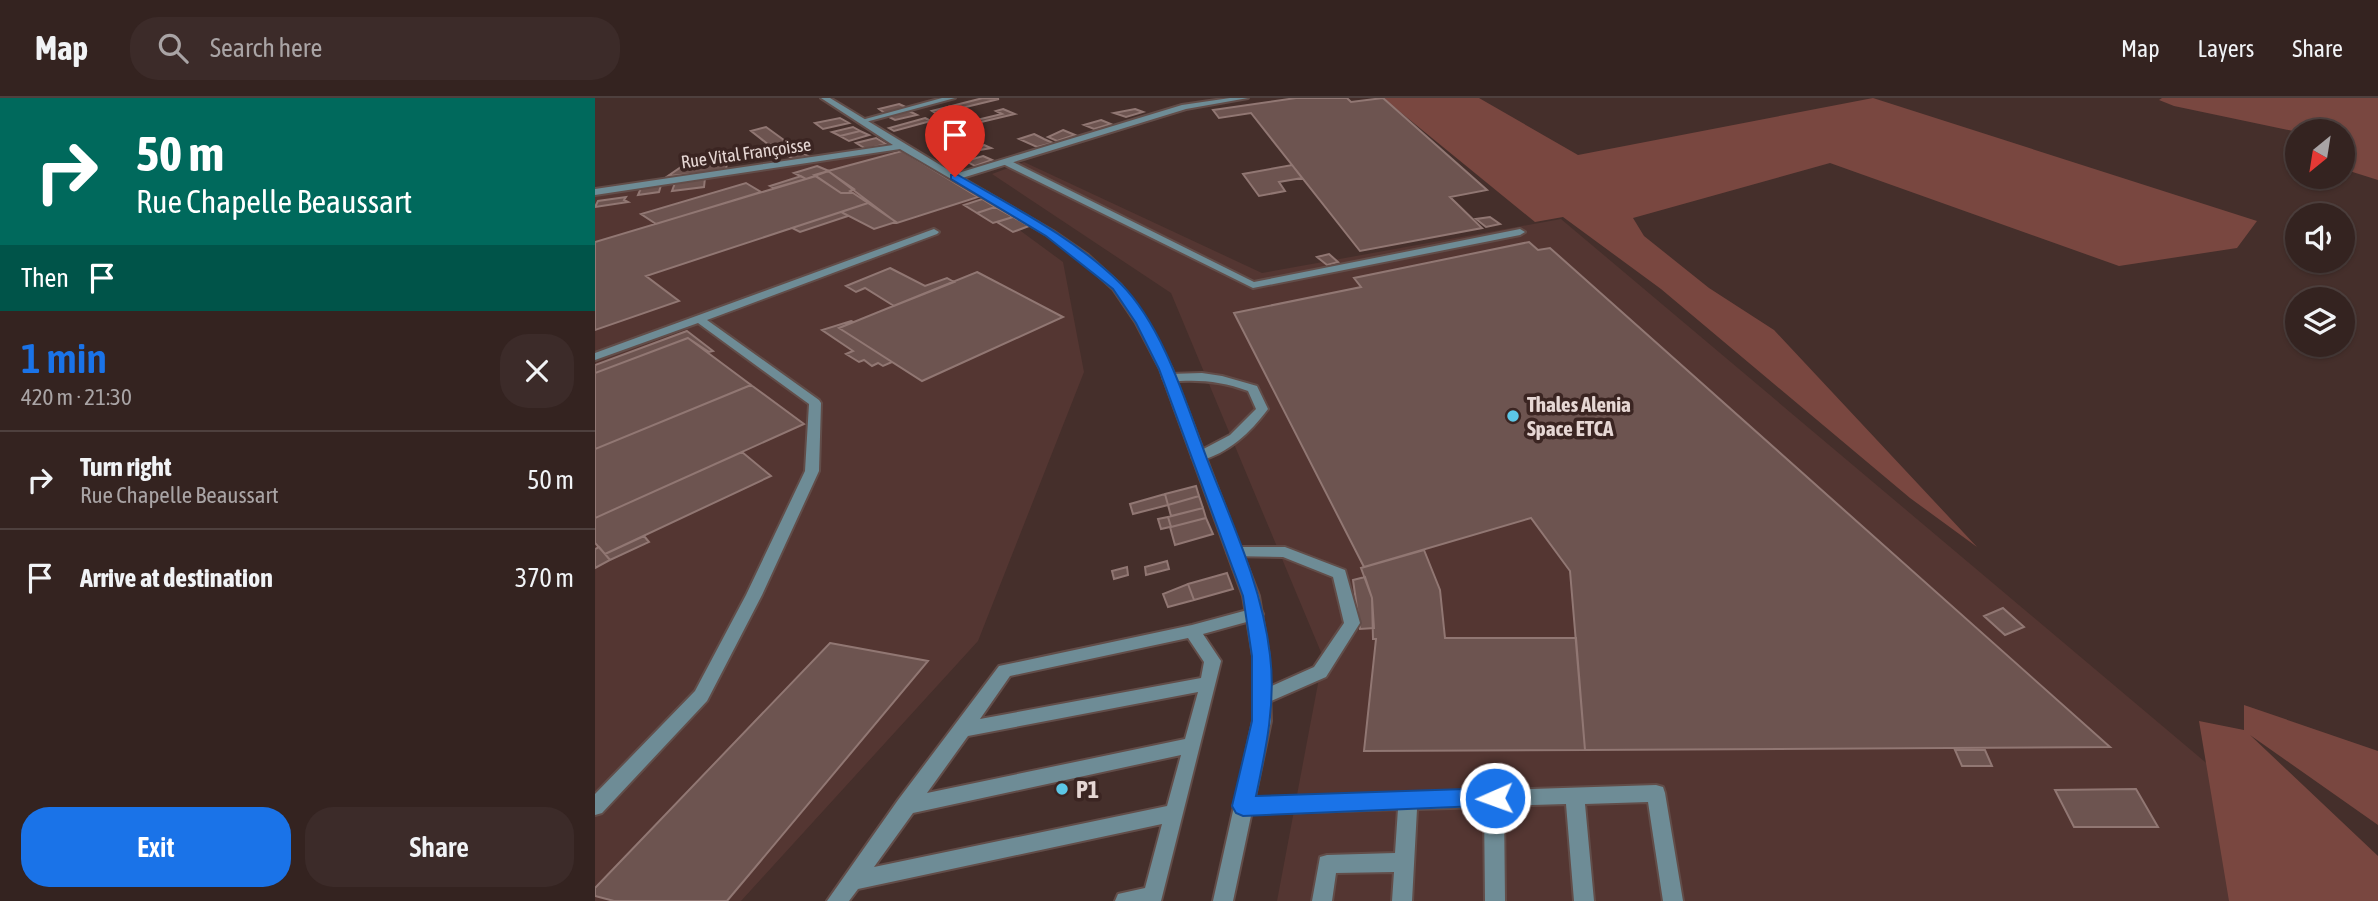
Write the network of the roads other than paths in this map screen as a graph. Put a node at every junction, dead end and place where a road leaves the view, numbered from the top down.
1 (825, 98) edge
2 (951, 98) edge
3 (1244, 98) edge
4 (862, 121) junction
5 (901, 146) junction
6 (1006, 162) junction
7 (955, 177) junction
8 (595, 191) edge
9 (934, 232) dead end
10 (1520, 232) dead end
11 (699, 318) junction
12 (595, 357) edge
13 (1169, 379) junction
14 (1199, 457) junction
15 (1234, 552) junction
16 (1255, 614) junction
17 (1192, 631) junction
18 (1209, 683) junction
19 (1262, 698) junction
20 (961, 730) junction
21 (1193, 745) junction
22 (1574, 795) junction
23 (1495, 798) junction
24 (1408, 800) junction
25 (905, 806) junction
26 (1243, 806) junction
27 (595, 807) edge
28 (1175, 813) junction
29 (1404, 862) junction
30 (851, 881) junction
31 (837, 901) edge
32 (1125, 901) edge
33 (1223, 901) edge
34 (1322, 901) edge
35 (1402, 901) edge
36 (1495, 901) edge
37 (1584, 901) edge
38 (1673, 901) edge

1 - 4 street
2 - 4 street
3 - 6 street
4 - 5 street
5 - 7 street
5 - 8 street, Rue Vital Françoisse
6 - 7 street
6 - 10 street
7 - 13 street
9 - 11 street
11 - 12 street
11 - 27 street
13 - 14 street
13 - 14 street
14 - 15 street
15 - 16 street
15 - 19 street
16 - 17 street
16 - 19 street
17 - 18 street
17 - 20 street
18 - 20 street
18 - 21 street
19 - 26 street
20 - 25 street
21 - 25 street
21 - 28 street
22 - 23 street
22 - 37 street
22 - 38 street
23 - 24 street
23 - 36 street
24 - 26 street
24 - 29 street
25 - 30 street
26 - 33 street
28 - 30 street
28 - 32 street
29 - 34 street
29 - 35 street
30 - 31 street

